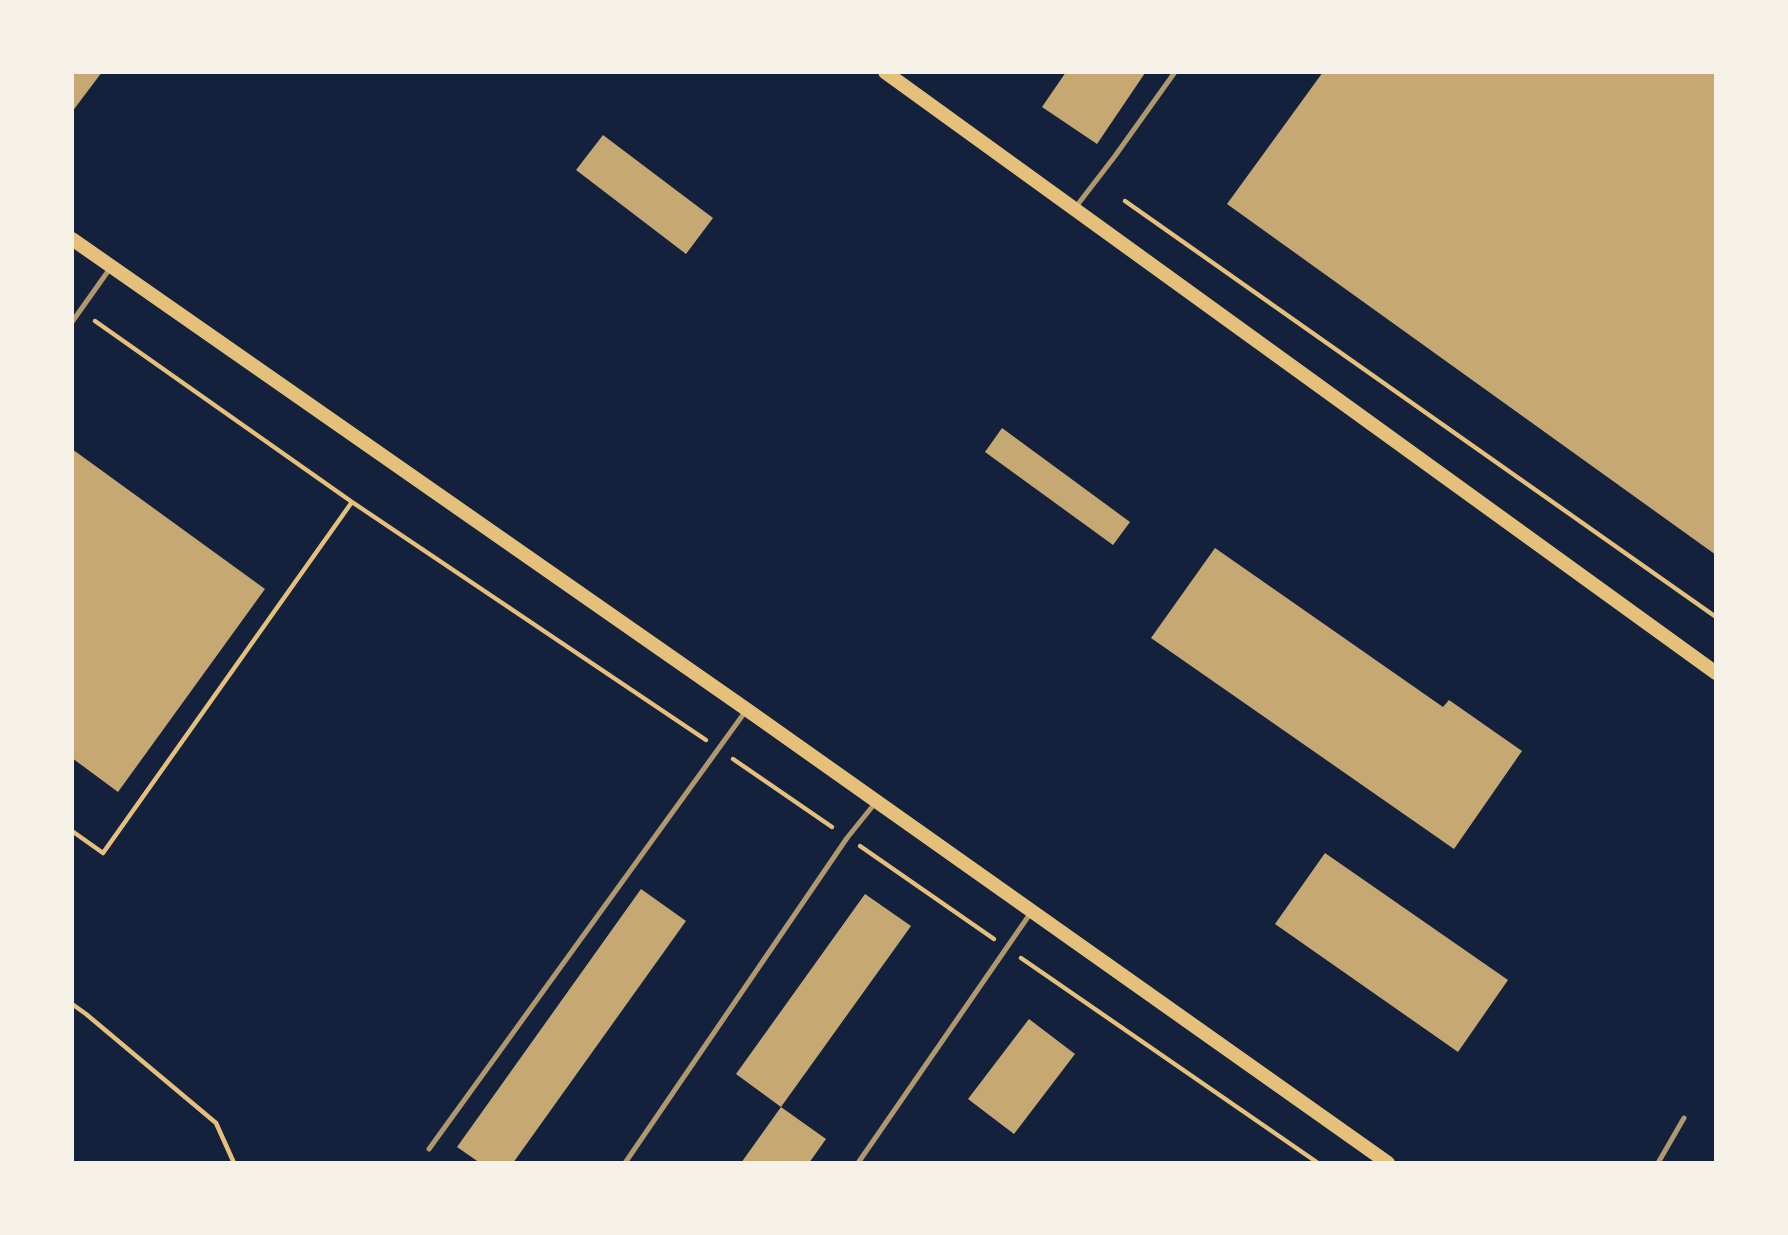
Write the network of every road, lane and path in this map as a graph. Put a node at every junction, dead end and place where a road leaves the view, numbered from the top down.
1 (1175, 72) edge
2 (895, 74) edge
3 (1125, 201) dead end
4 (1075, 208) junction
5 (72, 239) edge
6 (111, 267) junction
7 (80, 310) junction
8 (72, 322) edge
9 (352, 502) junction
10 (1716, 617) edge
11 (1716, 673) edge
12 (746, 709) junction
13 (718, 748) junction
14 (876, 802) junction
15 (72, 831) edge
16 (847, 838) junction
17 (1032, 911) junction
18 (1007, 948) junction
19 (72, 1004) edge
20 (1684, 1118) dead end
21 (429, 1149) dead end
22 (234, 1163) edge
23 (625, 1163) edge
24 (858, 1163) edge
25 (1318, 1163) edge
26 (1388, 1163) edge
27 (1658, 1163) edge

1 - 4 lane
2 - 4 main road
3 - 10 path
4 - 11 main road
5 - 6 main road
6 - 7 lane
6 - 12 main road
7 - 8 lane
7 - 9 path
9 - 13 path
9 - 15 path
12 - 13 lane
12 - 14 main road
13 - 16 path
13 - 21 lane
14 - 16 lane
14 - 17 main road
16 - 18 path
16 - 23 lane
17 - 18 lane
17 - 26 main road
18 - 24 lane
18 - 25 path
19 - 22 path
20 - 27 lane

